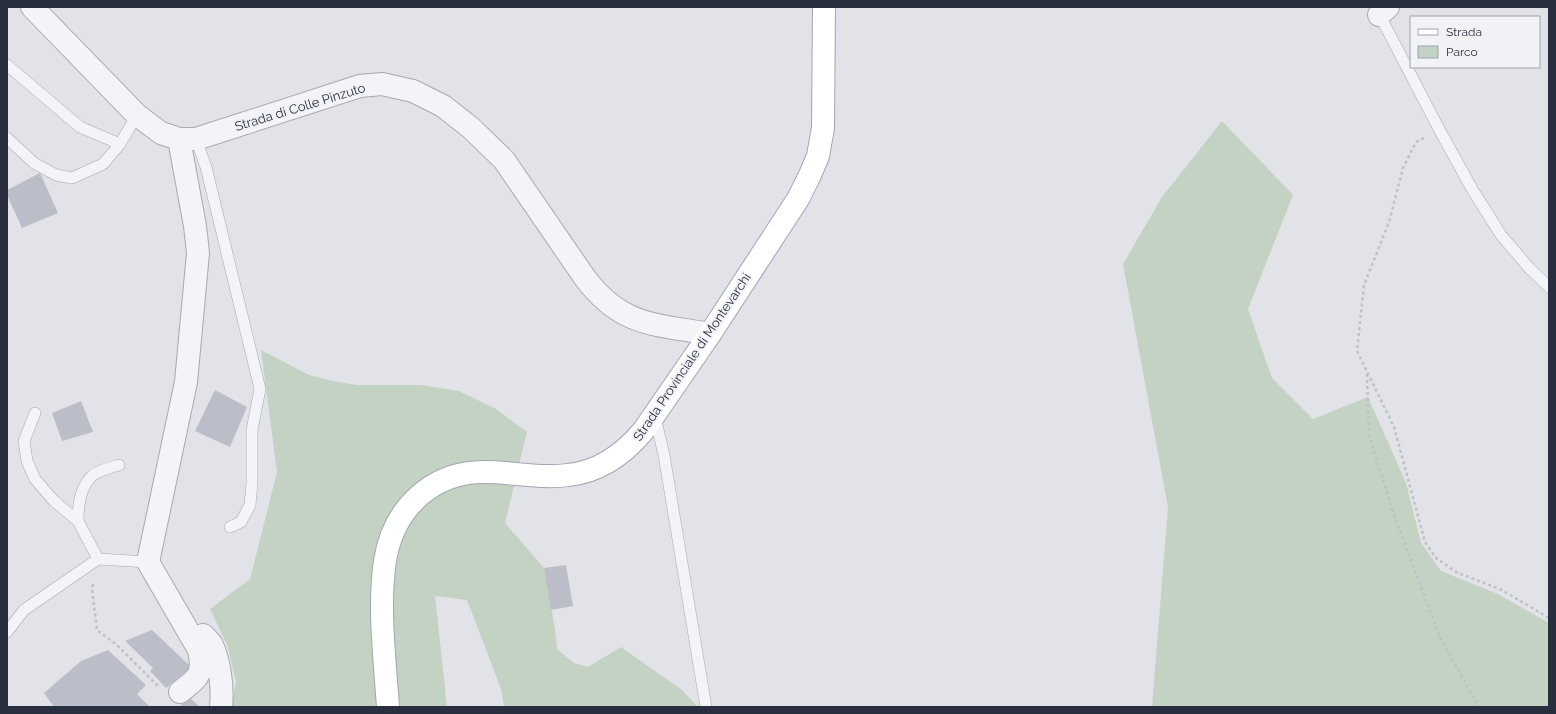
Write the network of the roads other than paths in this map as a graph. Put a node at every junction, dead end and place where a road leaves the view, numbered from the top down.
1 (32, 7) edge
2 (824, 7) edge
3 (1381, 10) edge
4 (7, 65) edge
5 (137, 115) junction
6 (7, 138) edge
7 (188, 139) junction
8 (120, 144) junction
9 (1549, 287) edge
10 (710, 334) junction
11 (35, 413) dead end
12 (654, 417) junction
13 (119, 465) dead end
14 (78, 521) junction
15 (230, 527) dead end
16 (98, 559) junction
17 (148, 562) junction
18 (172, 603) junction
19 (7, 632) edge
20 (180, 692) road end
21 (221, 707) edge
22 (388, 707) edge
23 (706, 707) edge

1 - 5 street
2 - 10 main road, Strada Provinciale di Montevarchi
3 - 9 lane
4 - 8 lane
5 - 7 street
5 - 8 lane
6 - 8 lane
7 - 10 street, Strada di Colle Pinzuto
7 - 15 lane
7 - 17 street
10 - 12 main road, Strada Provinciale di Montevarchi
11 - 14 lane
12 - 22 main road, Strada Provinciale di Montevarchi
12 - 23 lane
13 - 14 lane
14 - 16 lane
16 - 17 lane
16 - 19 lane
17 - 18 street
18 - 20 street
18 - 21 street

